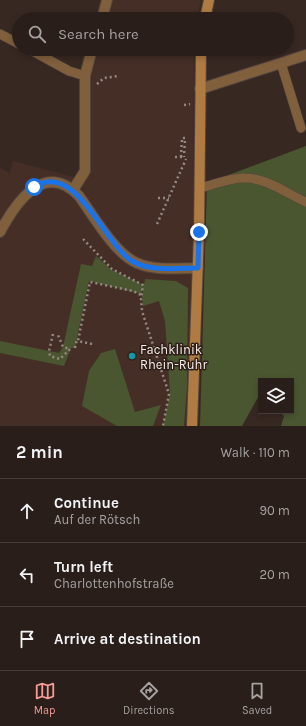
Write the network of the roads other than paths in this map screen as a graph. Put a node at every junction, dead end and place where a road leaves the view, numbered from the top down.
1 (107, 0) edge
2 (209, 0) edge
3 (104, 12) edge
4 (206, 12) edge
5 (0, 34) edge
6 (12, 40) edge
7 (306, 55) edge
8 (42, 56) edge
9 (90, 56) edge
10 (202, 56) edge
11 (281, 63) junction
12 (85, 76) junction
13 (200, 89) junction
14 (301, 128) dead end
15 (200, 188) junction
16 (73, 190) junction
17 (306, 202) edge
18 (0, 232) edge
19 (198, 268) junction
20 (192, 426) edge

1 - 3 street
2 - 4 main road
5 - 6 lane
7 - 11 street
8 - 12 lane
9 - 12 street
10 - 13 main road
11 - 13 street
11 - 14 lane
12 - 16 street
13 - 15 main road
15 - 17 lane
15 - 19 main road
16 - 18 street
16 - 19 street
19 - 20 main road

